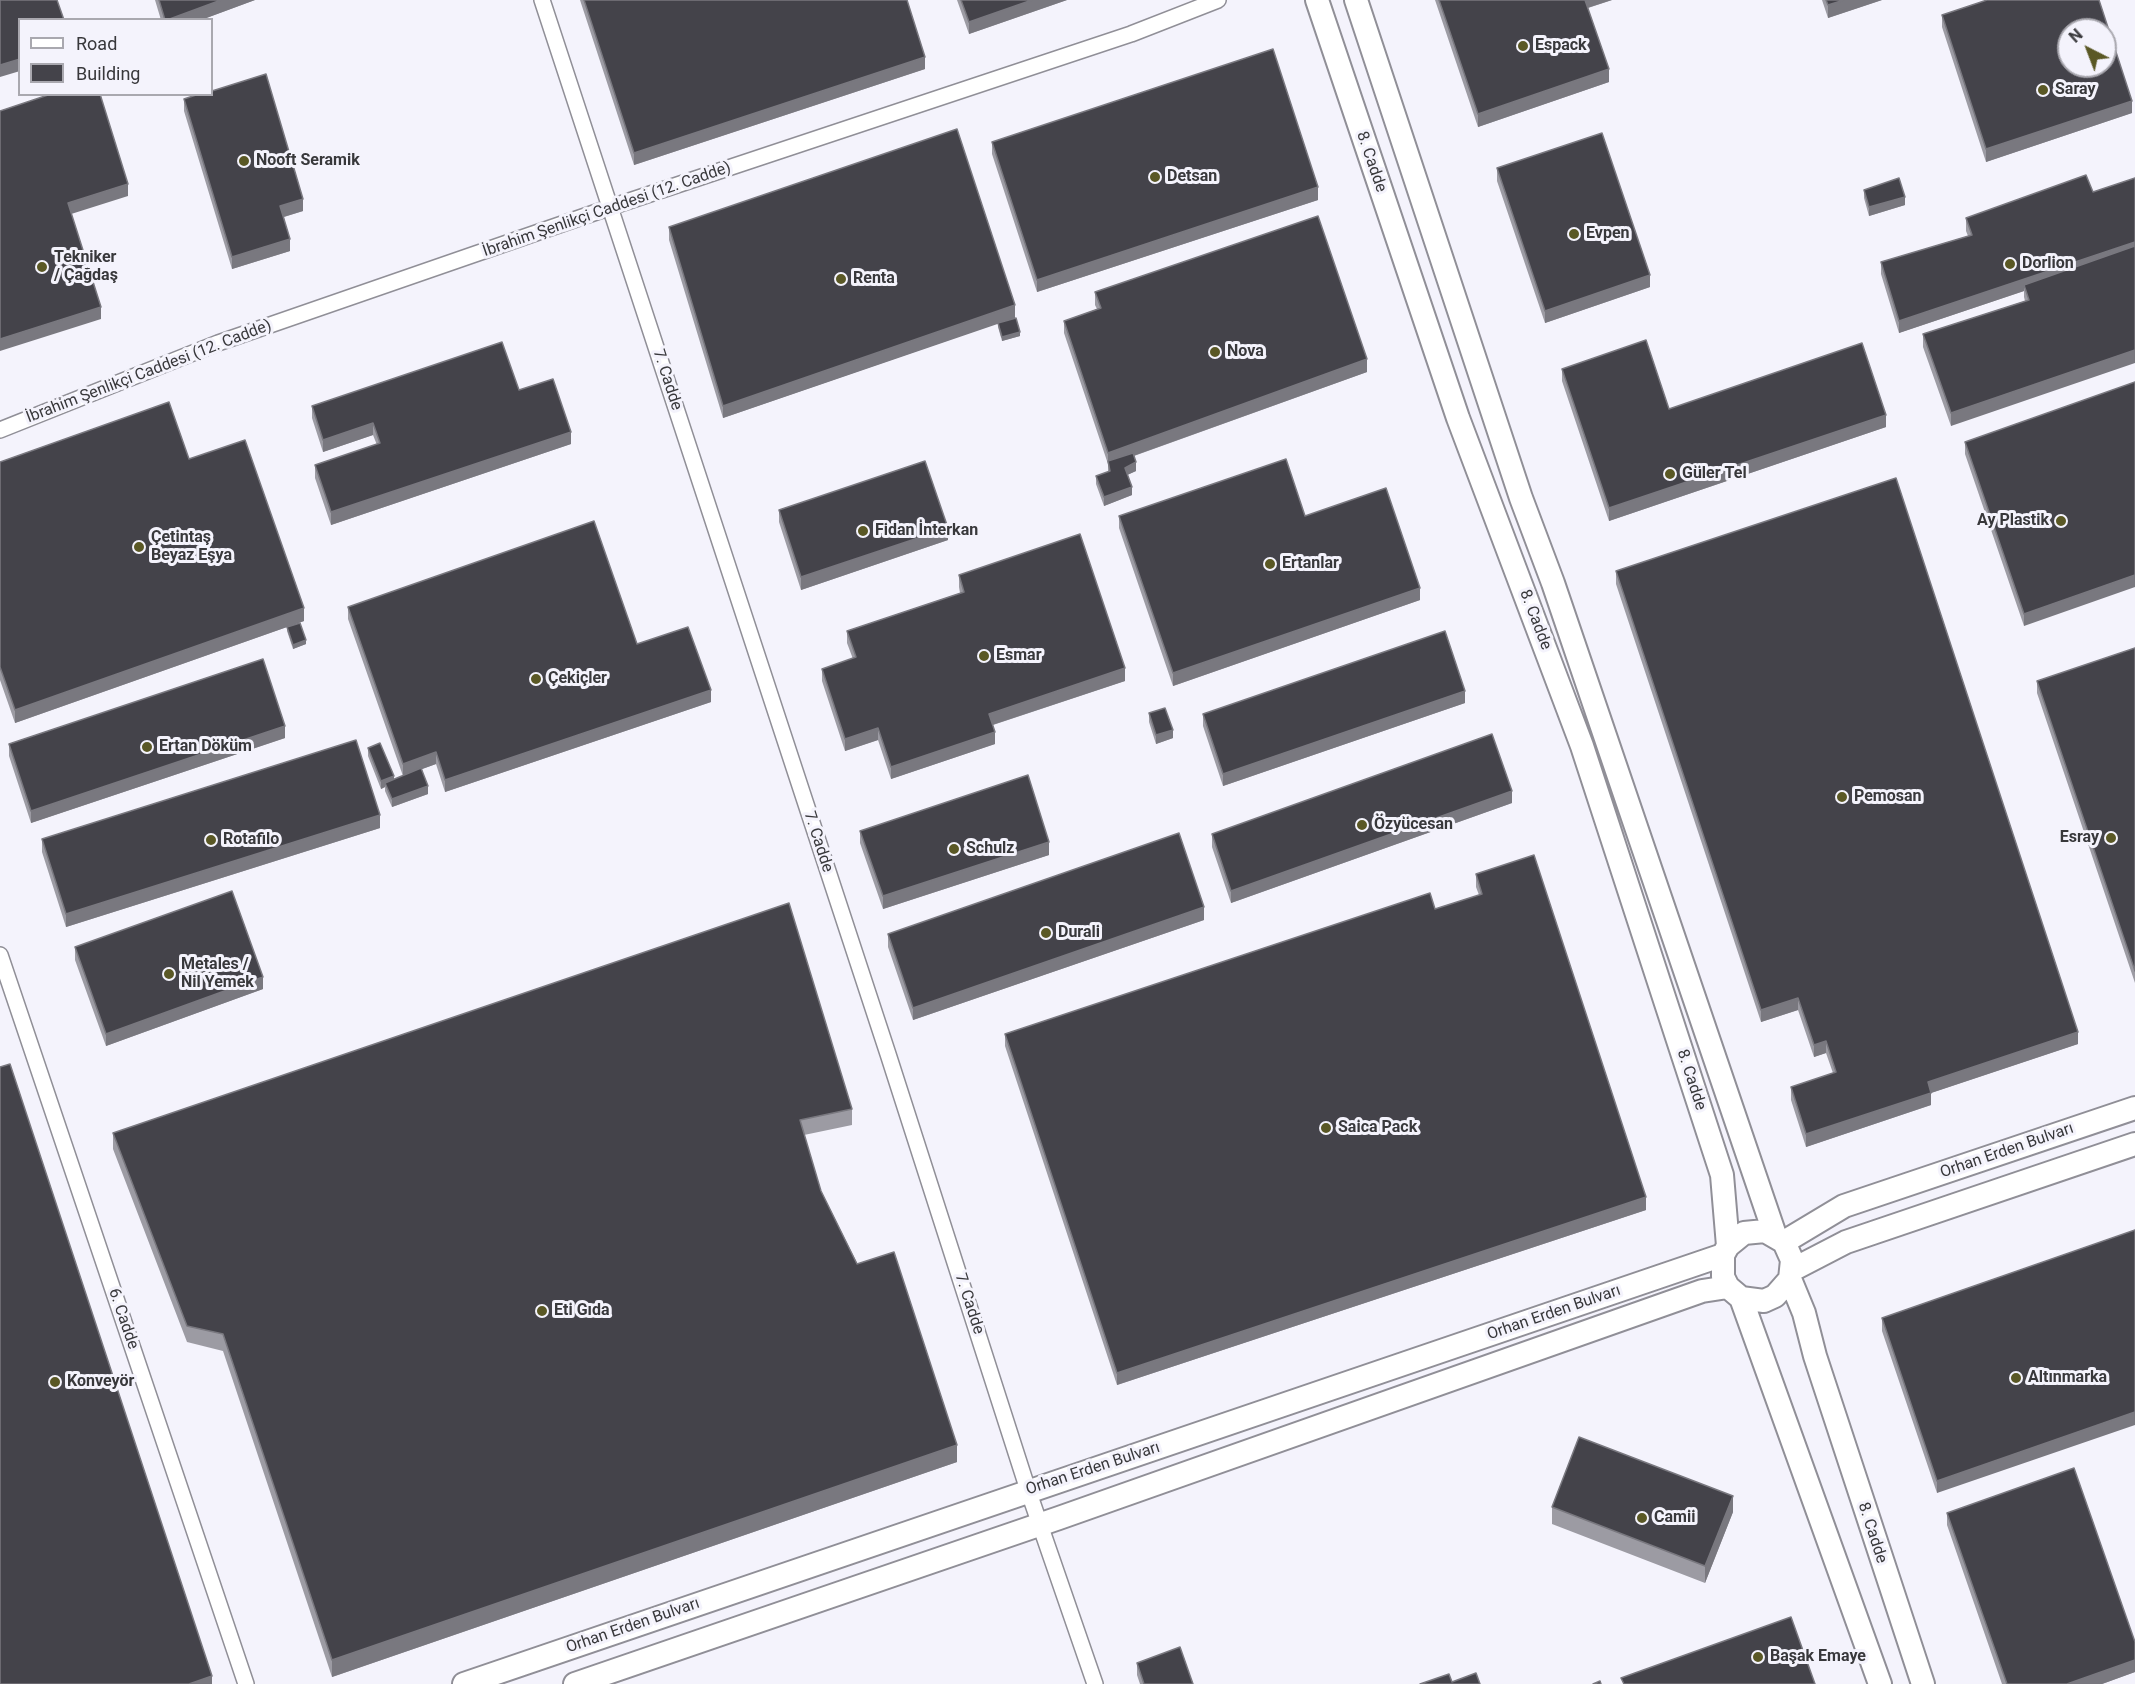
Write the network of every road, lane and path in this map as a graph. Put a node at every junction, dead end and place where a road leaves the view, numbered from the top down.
1 (542, 0) edge
2 (1218, 0) edge
3 (1317, 0) edge
4 (1356, 0) edge
5 (611, 207) junction
6 (0, 430) edge
7 (0, 955) edge
8 (2135, 1108) edge
9 (2135, 1144) edge
10 (1779, 1238) junction
11 (1725, 1250) junction
12 (1791, 1275) junction
13 (1735, 1293) junction
14 (1028, 1490) junction
15 (1040, 1523) junction
16 (246, 1684) edge
17 (464, 1684) edge
18 (575, 1684) edge
19 (1095, 1684) edge
20 (1880, 1684) edge
21 (1923, 1684) edge

1 - 5 street, 7. Cadde
2 - 5 street, İbrahim Şenlikçi Caddesi (12. Cadde)
3 - 11 street, 8. Cadde
4 - 10 street, 8. Cadde
5 - 6 street, İbrahim Şenlikçi Caddesi (12. Cadde)
5 - 14 street, 7. Cadde
7 - 16 street, 6. Cadde
8 - 10 street, Orhan Erden Bulvarı
9 - 12 street, Orhan Erden Bulvarı
10 - 11 street, Orhan Erden Bulvarı
10 - 12 street
11 - 13 street
11 - 14 street, Orhan Erden Bulvarı
12 - 13 street, Orhan Erden Bulvarı
12 - 21 street, 8. Cadde
13 - 15 street, Orhan Erden Bulvarı
13 - 20 street
14 - 15 street, 7. Cadde
14 - 17 street, Orhan Erden Bulvarı
15 - 18 street, Orhan Erden Bulvarı
15 - 19 street, 7. Cadde

